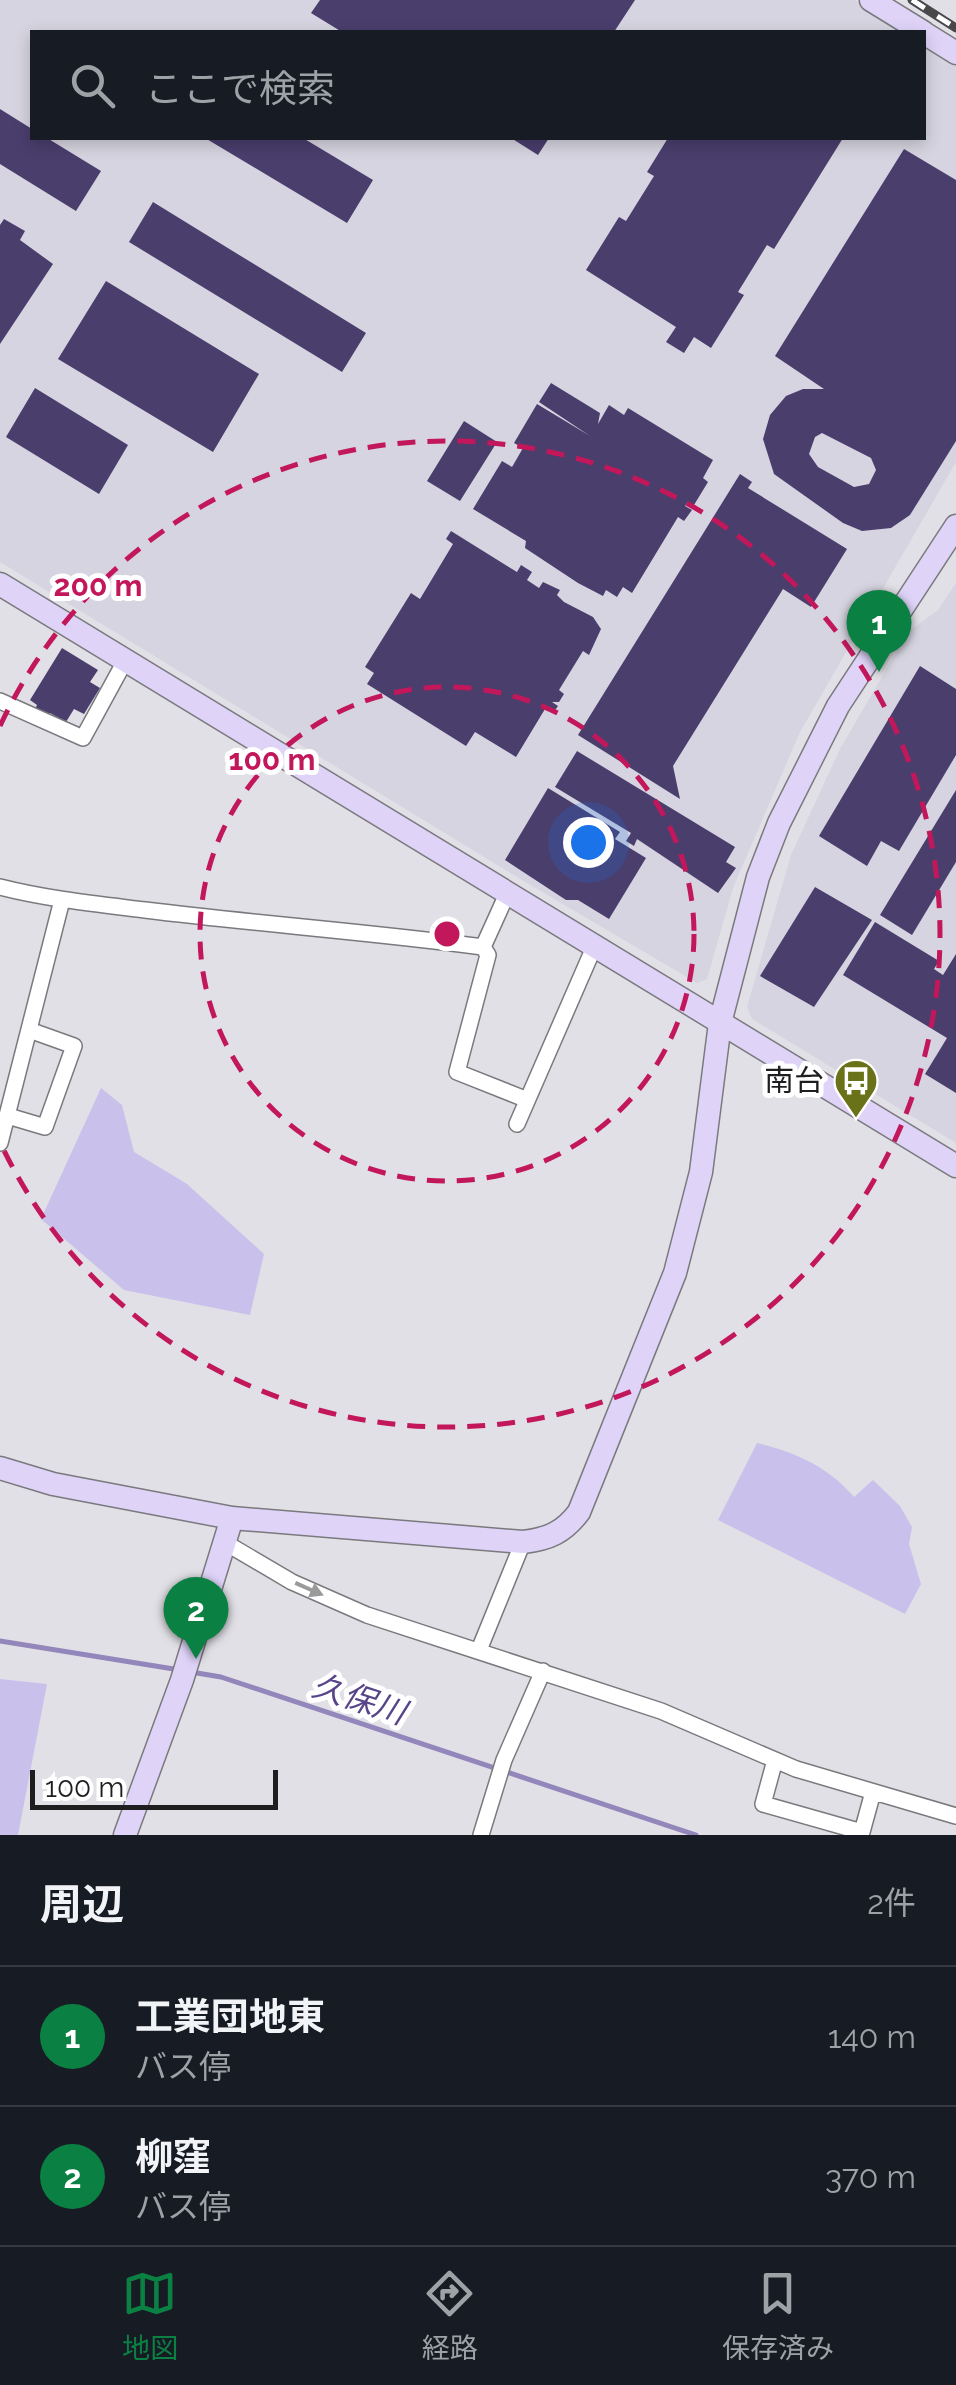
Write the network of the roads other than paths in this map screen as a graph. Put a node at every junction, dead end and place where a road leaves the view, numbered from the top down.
1 (871, 0) edge
2 (918, 30) edge
3 (926, 35) edge
4 (956, 53) edge
5 (956, 526) edge
6 (0, 584) edge
7 (125, 660) junction
8 (0, 701) edge
9 (0, 887) edge
10 (507, 894) junction
11 (62, 900) junction
12 (595, 945) junction
13 (483, 948) junction
14 (720, 1023) junction
15 (32, 1030) junction
16 (525, 1099) junction
17 (8, 1116) junction
18 (517, 1124) dead end
19 (0, 1144) edge
20 (956, 1166) edge
21 (0, 1468) edge
22 (232, 1518) junction
23 (224, 1542) junction
24 (524, 1542) junction
25 (480, 1650) junction
26 (543, 1672) junction
27 (775, 1760) junction
28 (873, 1792) junction
29 (956, 1816) edge
30 (124, 1835) edge
31 (480, 1835) edge

1 - 2 street
3 - 4 street
5 - 14 street
6 - 7 street
7 - 8 street
7 - 10 street
9 - 11 street
10 - 12 street
10 - 13 street
11 - 13 street
11 - 15 street
12 - 14 street
12 - 16 street
13 - 16 street
14 - 20 street
14 - 24 street
15 - 17 street
15 - 17 street
16 - 18 street
17 - 19 street
21 - 22 street
22 - 23 street
22 - 24 street
23 -> 25 street
23 - 30 street
24 - 25 street
25 - 26 street
26 - 27 street
26 - 31 street
27 - 28 street
27 - 28 street
28 - 29 street

